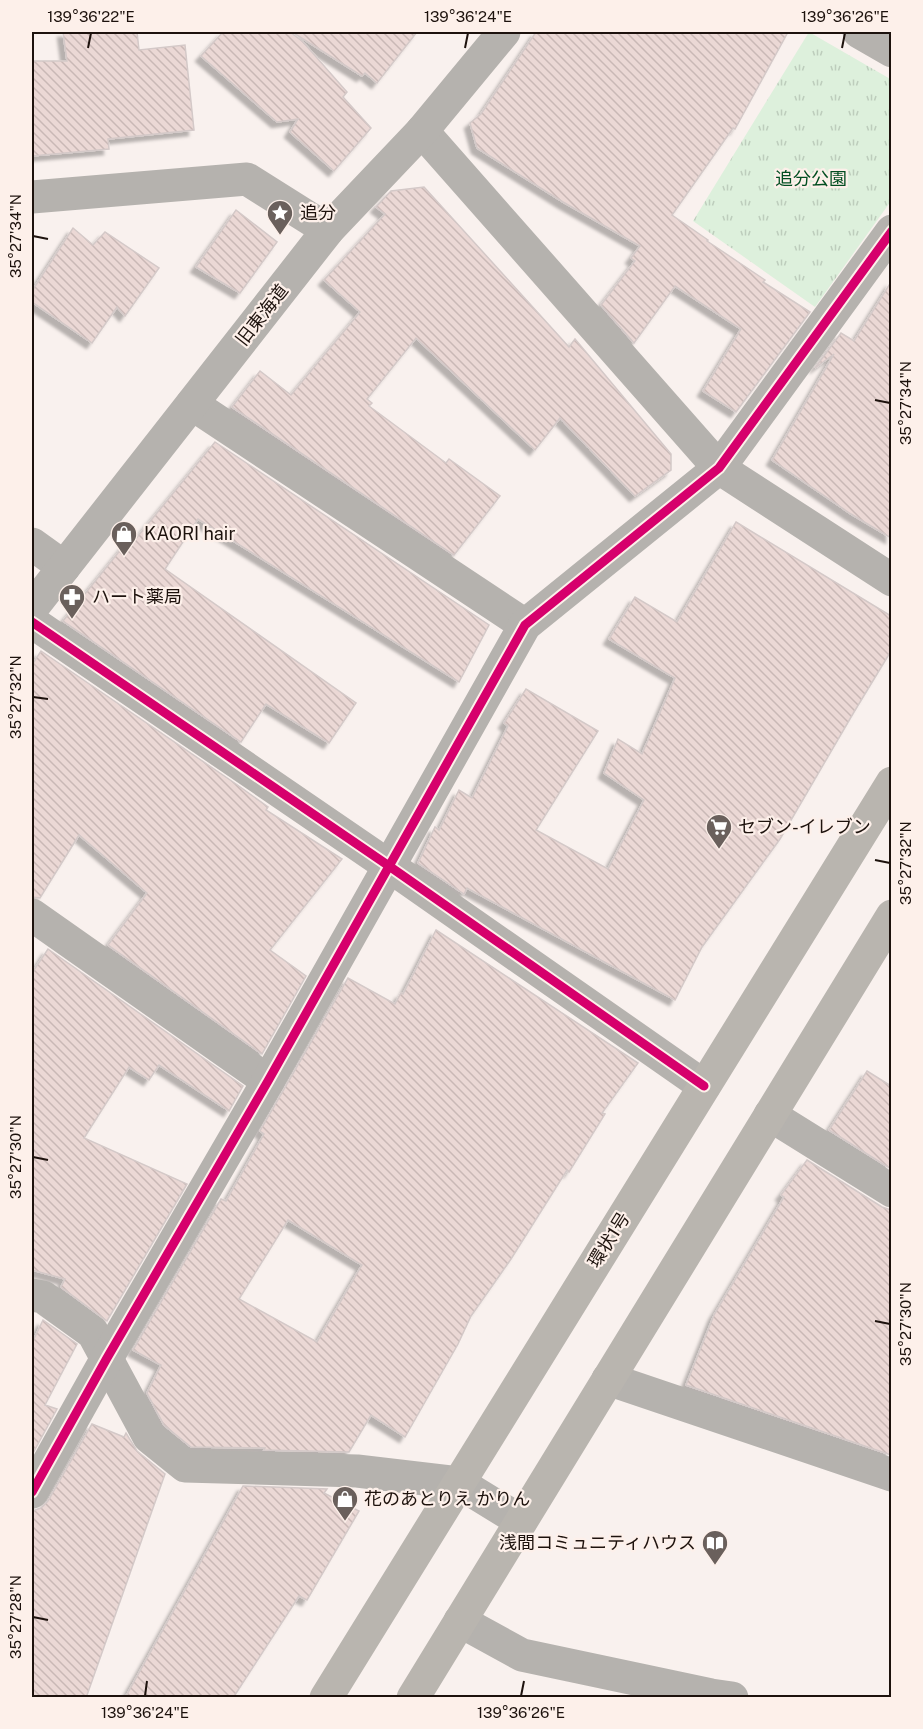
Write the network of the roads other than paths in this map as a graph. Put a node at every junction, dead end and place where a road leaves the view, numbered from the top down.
1 (504, 32) edge
2 (859, 32) edge
3 (891, 51) edge
4 (422, 131) junction
5 (32, 198) edge
6 (328, 230) junction
7 (891, 231) edge
8 (192, 404) junction
9 (719, 468) junction
10 (32, 544) edge
11 (64, 567) junction
12 (891, 580) edge
13 (32, 608) edge
14 (32, 622) edge
15 (525, 625) junction
16 (891, 783) edge
17 (389, 866) junction
18 (32, 915) edge
19 (891, 916) edge
20 (268, 1081) junction
21 (704, 1086) junction
22 (770, 1115) junction
23 (891, 1191) edge
24 (32, 1295) edge
25 (107, 1358) junction
26 (608, 1379) junction
27 (891, 1475) edge
28 (459, 1483) junction
29 (32, 1491) edge
30 (520, 1521) junction
31 (460, 1621) junction
32 (326, 1698) edge
33 (413, 1698) edge
34 (732, 1698) edge

1 - 4 street, 旧東海道
2 - 3 street
4 - 6 street, 旧東海道
4 - 9 street
5 - 6 street
6 - 8 street, 旧東海道
7 - 9 street
8 - 11 street, 旧東海道
8 - 15 street
9 - 12 street
9 - 15 street
10 - 11 street
11 - 13 street, 旧東海道
14 - 17 street
15 - 17 street
16 - 21 main road, 環状1号
17 - 20 street
17 - 21 street
18 - 20 street
19 - 22 main road
20 - 25 street
21 - 28 main road, 環状1号
22 - 23 street
22 - 26 main road
24 - 25 street
25 - 28 street
25 - 29 street
26 - 27 street
26 - 30 main road
28 - 30 street
28 - 32 main road, 環状1号
30 - 31 main road
31 - 33 main road
31 - 34 street

